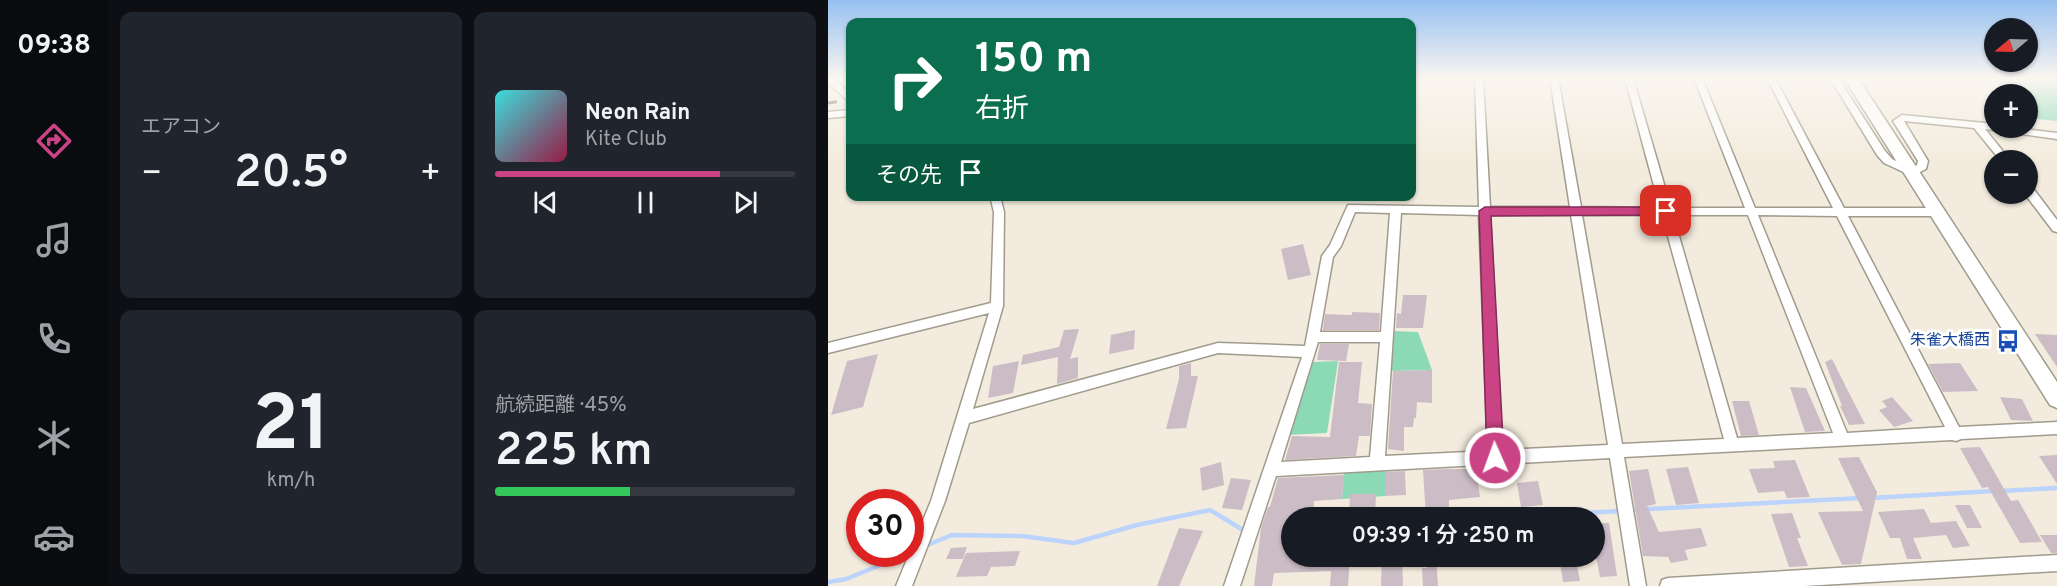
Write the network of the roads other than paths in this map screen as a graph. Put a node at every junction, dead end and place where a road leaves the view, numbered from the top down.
1 (1480, 105) edge
2 (1558, 105) edge
3 (1637, 105) edge
4 (1709, 105) edge
5 (1785, 105) edge
6 (1851, 105) edge
7 (1869, 105) edge
8 (846, 113) edge
9 (828, 115) edge
10 (1977, 125) junction
11 (1984, 126) edge
12 (2038, 133) edge
13 (2057, 136) edge
14 (1997, 150) edge
15 (1912, 173) junction
16 (996, 201) edge
17 (2038, 203) edge
18 (1396, 209) junction
19 (1485, 211) junction
20 (1666, 211) junction
21 (1575, 212) junction
22 (1752, 212) junction
23 (1937, 212) junction
24 (1840, 213) junction
25 (2057, 228) edge
26 (997, 306) junction
27 (1312, 337) junction
28 (1386, 337) junction
29 (828, 348) edge
30 (1310, 352) junction
31 (2057, 399) edge
32 (963, 418) junction
33 (2057, 428) edge
34 (1956, 435) junction
35 (1843, 440) junction
36 (1732, 444) junction
37 (1616, 452) junction
38 (1495, 458) junction
39 (1377, 464) junction
40 (1270, 469) junction
41 (2057, 563) edge
42 (904, 586) edge
43 (1232, 586) edge
44 (1638, 586) edge
45 (1668, 586) edge

1 - 19 street
2 - 21 street
3 - 20 street
4 - 22 street
5 - 24 street
6 - 15 street
7 - 15 street
8 - 9 street
10 - 11 street
10 - 14 street
10 - 15 street
12 - 13 street
15 - 23 street
16 - 26 street
17 - 25 street
18 - 19 street
18 - 27 street
18 - 28 street
19 - 21 street
19 - 38 street
20 - 21 street
20 - 22 street
20 - 36 street
21 - 37 street
22 - 24 street
22 - 35 street
23 - 24 street
23 - 31 street
24 - 34 street
26 - 29 street
26 - 32 street
27 - 28 street
27 - 30 street
28 - 39 street
30 - 32 street
30 - 40 street
32 - 42 street
33 - 34 street
34 - 35 street
35 - 36 street
36 - 37 street
37 - 38 street
37 - 44 street
38 - 39 street
39 - 40 street
40 - 43 street
41 - 45 street

